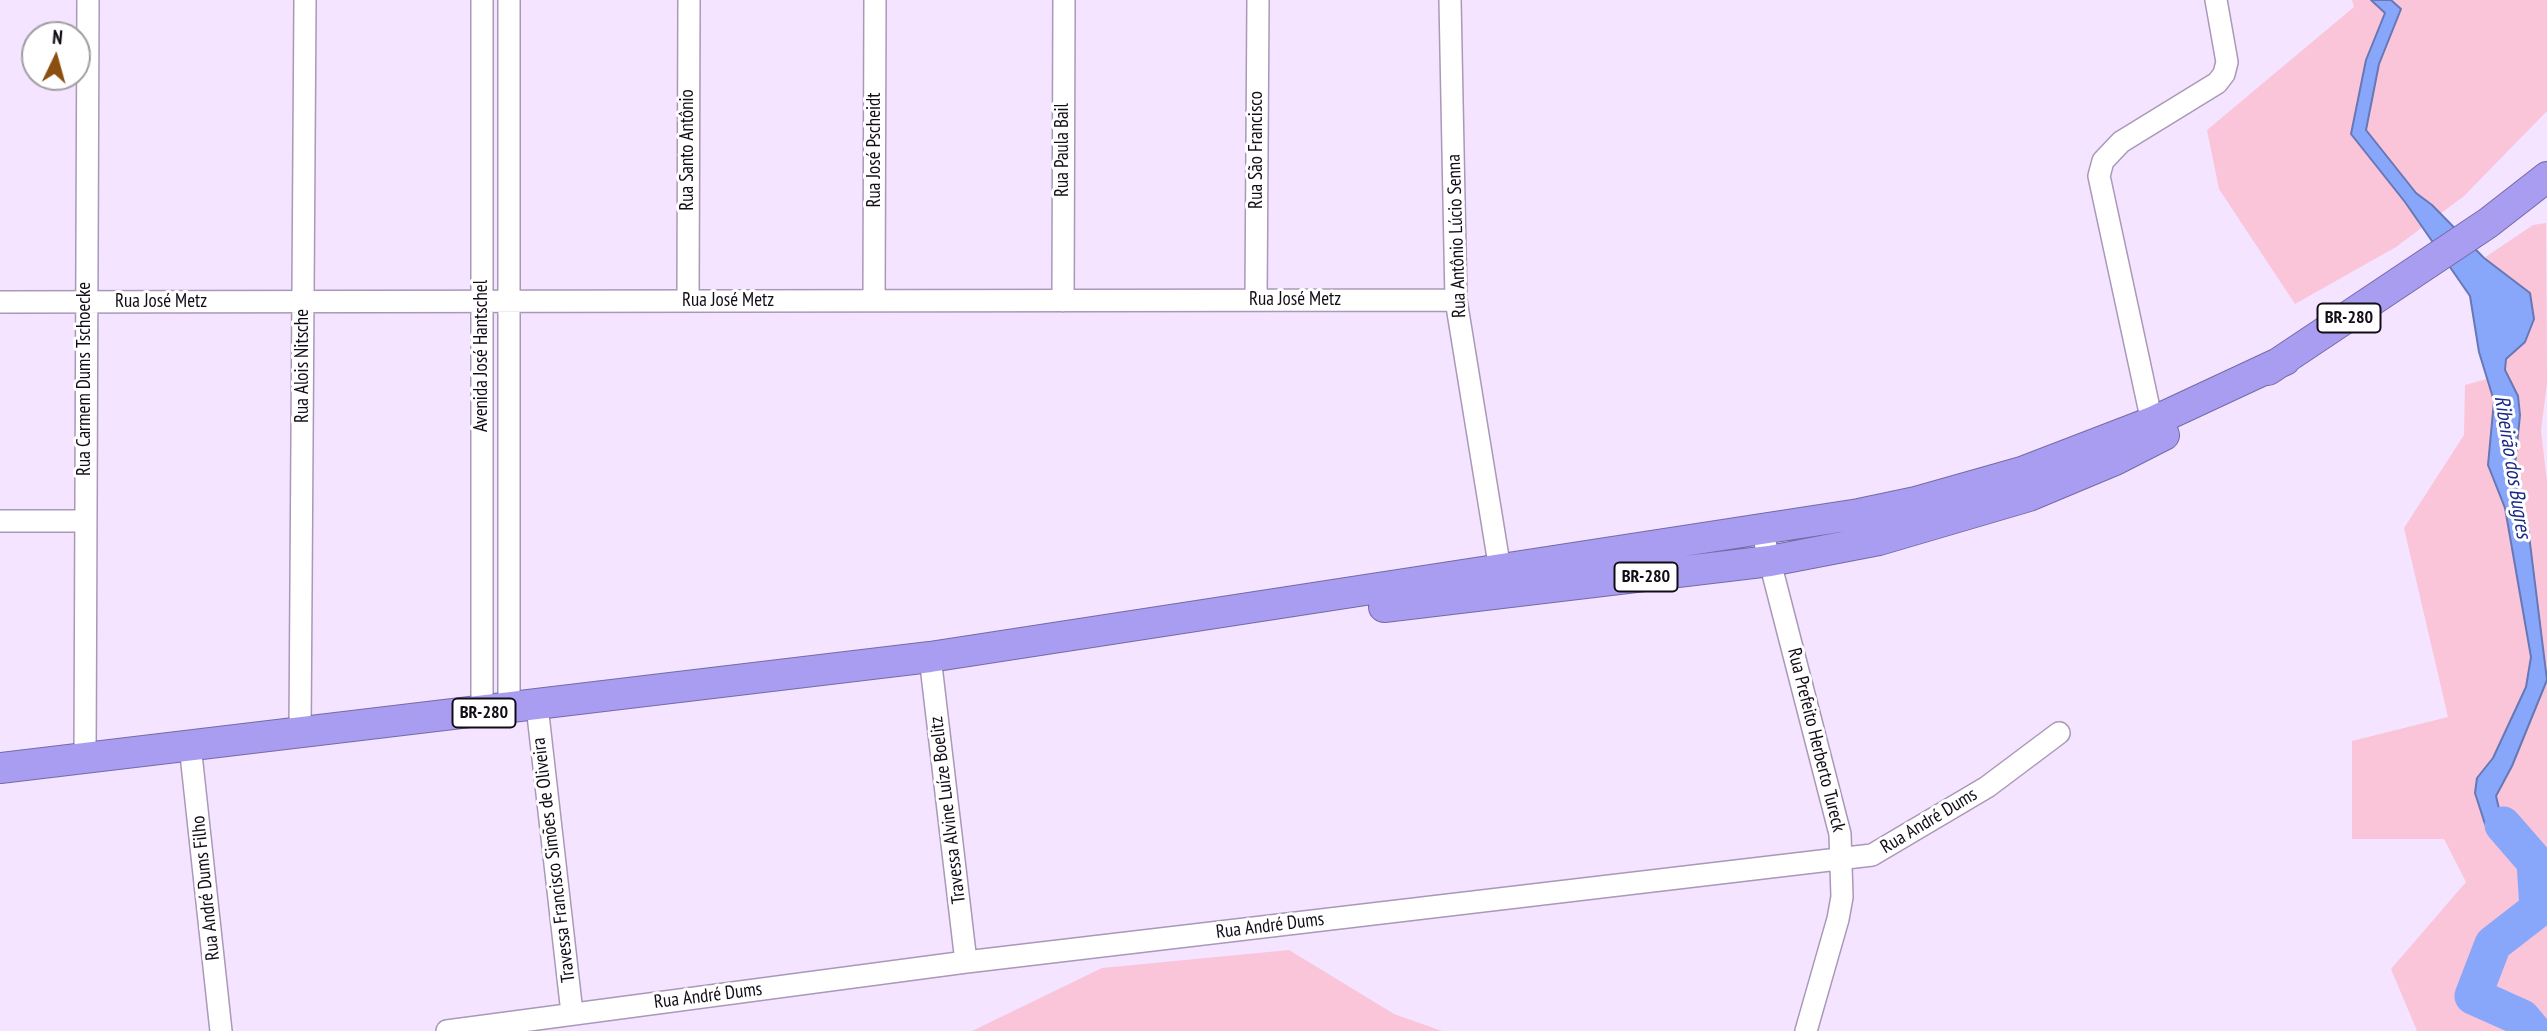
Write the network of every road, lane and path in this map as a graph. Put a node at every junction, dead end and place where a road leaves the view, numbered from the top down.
1 (88, 0) edge
2 (305, 0) edge
3 (482, 0) edge
4 (509, 0) edge
5 (689, 0) edge
6 (875, 0) edge
7 (1064, 0) edge
8 (1258, 0) edge
9 (1450, 0) edge
10 (2216, 0) edge
11 (2547, 177) edge
12 (1256, 300) junction
13 (1456, 300) junction
14 (482, 301) junction
15 (509, 301) junction
16 (688, 301) junction
17 (874, 301) junction
18 (1063, 301) junction
19 (0, 302) edge
20 (85, 302) junction
21 (303, 302) junction
22 (2285, 360) junction
23 (2152, 422) junction
24 (85, 521) junction
25 (0, 522) edge
26 (1762, 531) junction
27 (1770, 561) junction
28 (1502, 582) junction
29 (930, 657) junction
30 (509, 709) junction
31 (300, 732) junction
32 (2059, 733) dead end
33 (190, 745) junction
34 (85, 758) junction
35 (0, 768) edge
36 (1842, 858) junction
37 (966, 962) junction
38 (572, 1013) junction
39 (539, 1024) edge
40 (221, 1031) edge
41 (447, 1031) edge
42 (1806, 1031) edge

1 - 20 street, Rua Carmem Dums Tschoecke
2 - 21 street, Rua Alois Nitsche
3 - 14 street, Avenida José Hantschel
4 - 15 street, Avenida José Hantschel
5 - 16 street, Rua Santo Antônio
6 - 17 street, Rua José Pscheidt
7 - 18 street, Rua Paula Bail
8 - 12 street, Rua São Francisco
9 - 13 street, Rua Antônio Lúcio Senna
10 - 23 street
11 - 22 highway, BR-280
12 - 13 street, Rua José Metz
12 - 18 street, Rua José Metz
13 - 28 street, Rua Antônio Lúcio Senna
14 - 15 street, Rua José Metz
14 - 21 street, Rua José Metz
14 - 30 street, Avenida José Hantschel
15 - 16 street, Rua José Metz
15 - 30 street, Avenida José Hantschel
16 - 17 street, Rua José Metz
17 - 18 street, Rua José Metz
19 - 20 street, Rua José Metz
20 - 21 street, Rua José Metz
20 - 24 street, Rua Carmem Dums Tschoecke
21 - 31 street, Rua Alois Nitsche
22 - 23 highway, BR-280
22 - 27 highway, BR-280
23 - 26 highway, BR-280
24 - 25 street
24 - 34 street, Rua Carmem Dums Tschoecke
26 - 27 street, Rua Prefeito Herberto Tureck
26 - 28 highway, BR-280
27 - 28 highway, BR-280
27 - 36 street, Rua Prefeito Herberto Tureck
28 - 29 highway, BR-280
29 - 30 highway, BR-280
29 - 37 street, Travessa Alvine Luíze Boelitz
30 - 31 highway, BR-280
30 - 38 street, Travessa Francisco Simões de Oliveira
31 - 33 highway, BR-280
32 - 36 street, Rua André Dums
33 - 34 highway, BR-280
33 - 40 street, Rua André Dums Filho
34 - 35 highway, BR-280
36 - 37 street, Rua André Dums
36 - 42 street, Rua Prefeito Herberto Tureck
37 - 38 street, Rua André Dums
38 - 39 street, Rua André Dums
39 - 41 street, Rua André Dums

